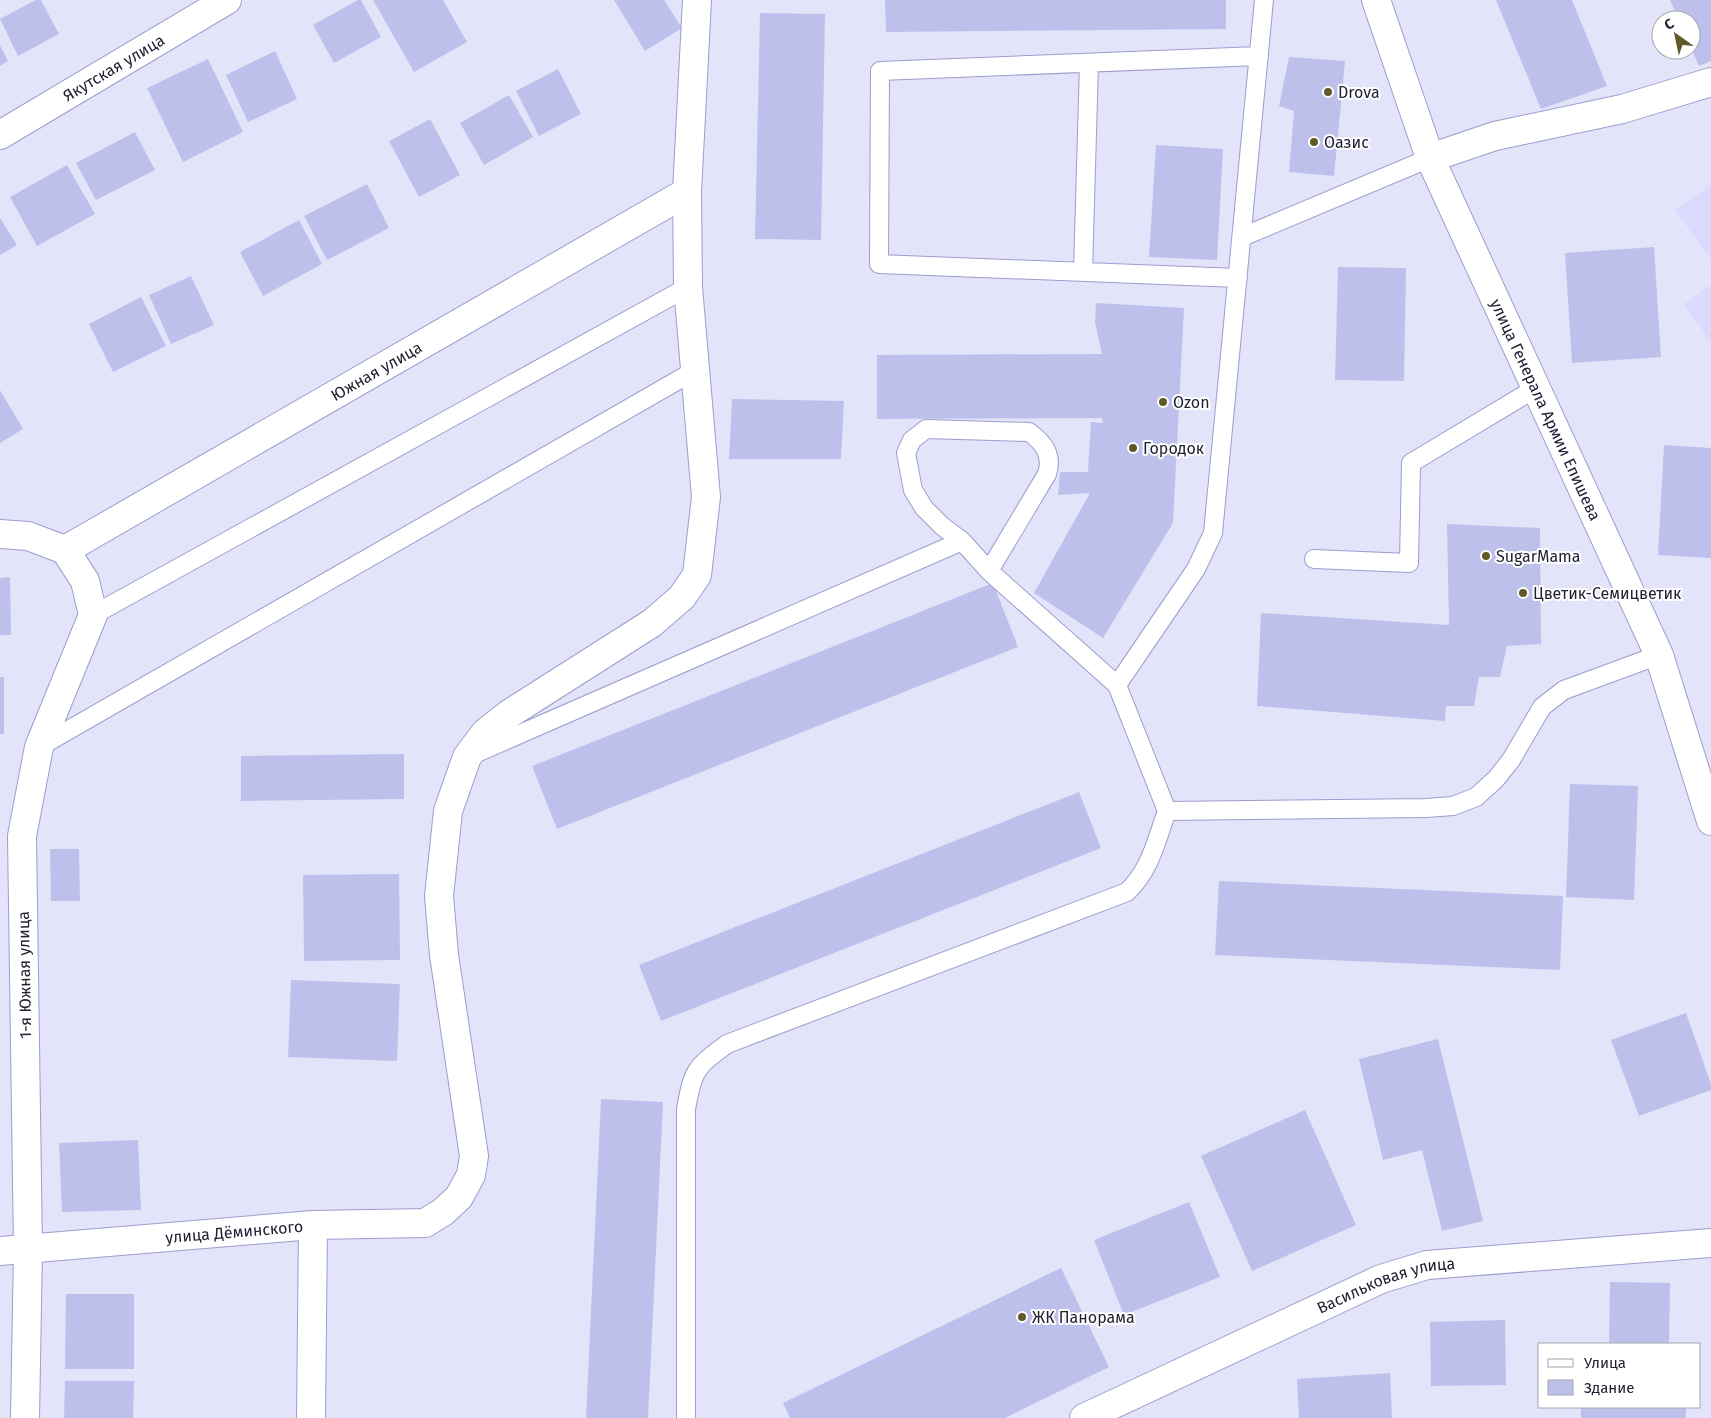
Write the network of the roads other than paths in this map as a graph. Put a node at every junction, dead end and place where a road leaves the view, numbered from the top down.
1 (227, 0) edge
2 (698, 0) edge
3 (1264, 0) edge
4 (1376, 0) edge
5 (1259, 56) junction
6 (1089, 63) junction
7 (1711, 82) edge
8 (0, 135) edge
9 (1430, 158) junction
10 (687, 192) junction
11 (1242, 237) junction
12 (1084, 272) junction
13 (1238, 278) junction
14 (688, 287) junction
15 (694, 370) junction
16 (1536, 388) junction
17 (0, 534) edge
18 (962, 540) junction
19 (65, 550) junction
20 (1314, 558) dead end
21 (989, 571) junction
22 (93, 615) junction
23 (1659, 655) junction
24 (1117, 685) junction
25 (39, 747) junction
26 (467, 757) junction
27 (1167, 811) junction
28 (1711, 821) edge
29 (313, 1225) junction
30 (1711, 1243) edge
31 (28, 1250) junction
32 (0, 1251) edge
33 (25, 1418) edge
34 (311, 1418) edge
35 (686, 1418) edge
36 (1084, 1418) edge

1 - 8 street, Якутская улица
2 - 10 street
3 - 5 lane
4 - 9 street, улица Генерала Армии Епишева
5 - 6 lane
5 - 11 lane
6 - 12 lane
6 - 12 lane
7 - 9 street
9 - 11 lane
9 - 16 street, улица Генерала Армии Епишева
10 - 14 street
10 - 19 street, Южная улица
11 - 13 lane
12 - 13 lane
13 - 24 lane
14 - 15 street
14 - 22 lane
15 - 25 lane
15 - 26 street
16 - 20 lane
16 - 23 street, улица Генерала Армии Епишева
17 - 19 street
18 - 21 lane
18 - 21 lane
18 - 26 lane
19 - 22 street
21 - 24 lane
22 - 25 street, 1-я Южная улица
23 - 27 lane
23 - 28 street, улица Генерала Армии Епишева
24 - 27 lane
25 - 31 street, 1-я Южная улица
26 - 29 street, улица Дёминского
27 - 35 lane
29 - 31 street, улица Дёминского
29 - 34 street
30 - 36 street, Васильковая улица
31 - 32 street, улица Дёминского
31 - 33 street, 1-я Южная улица

